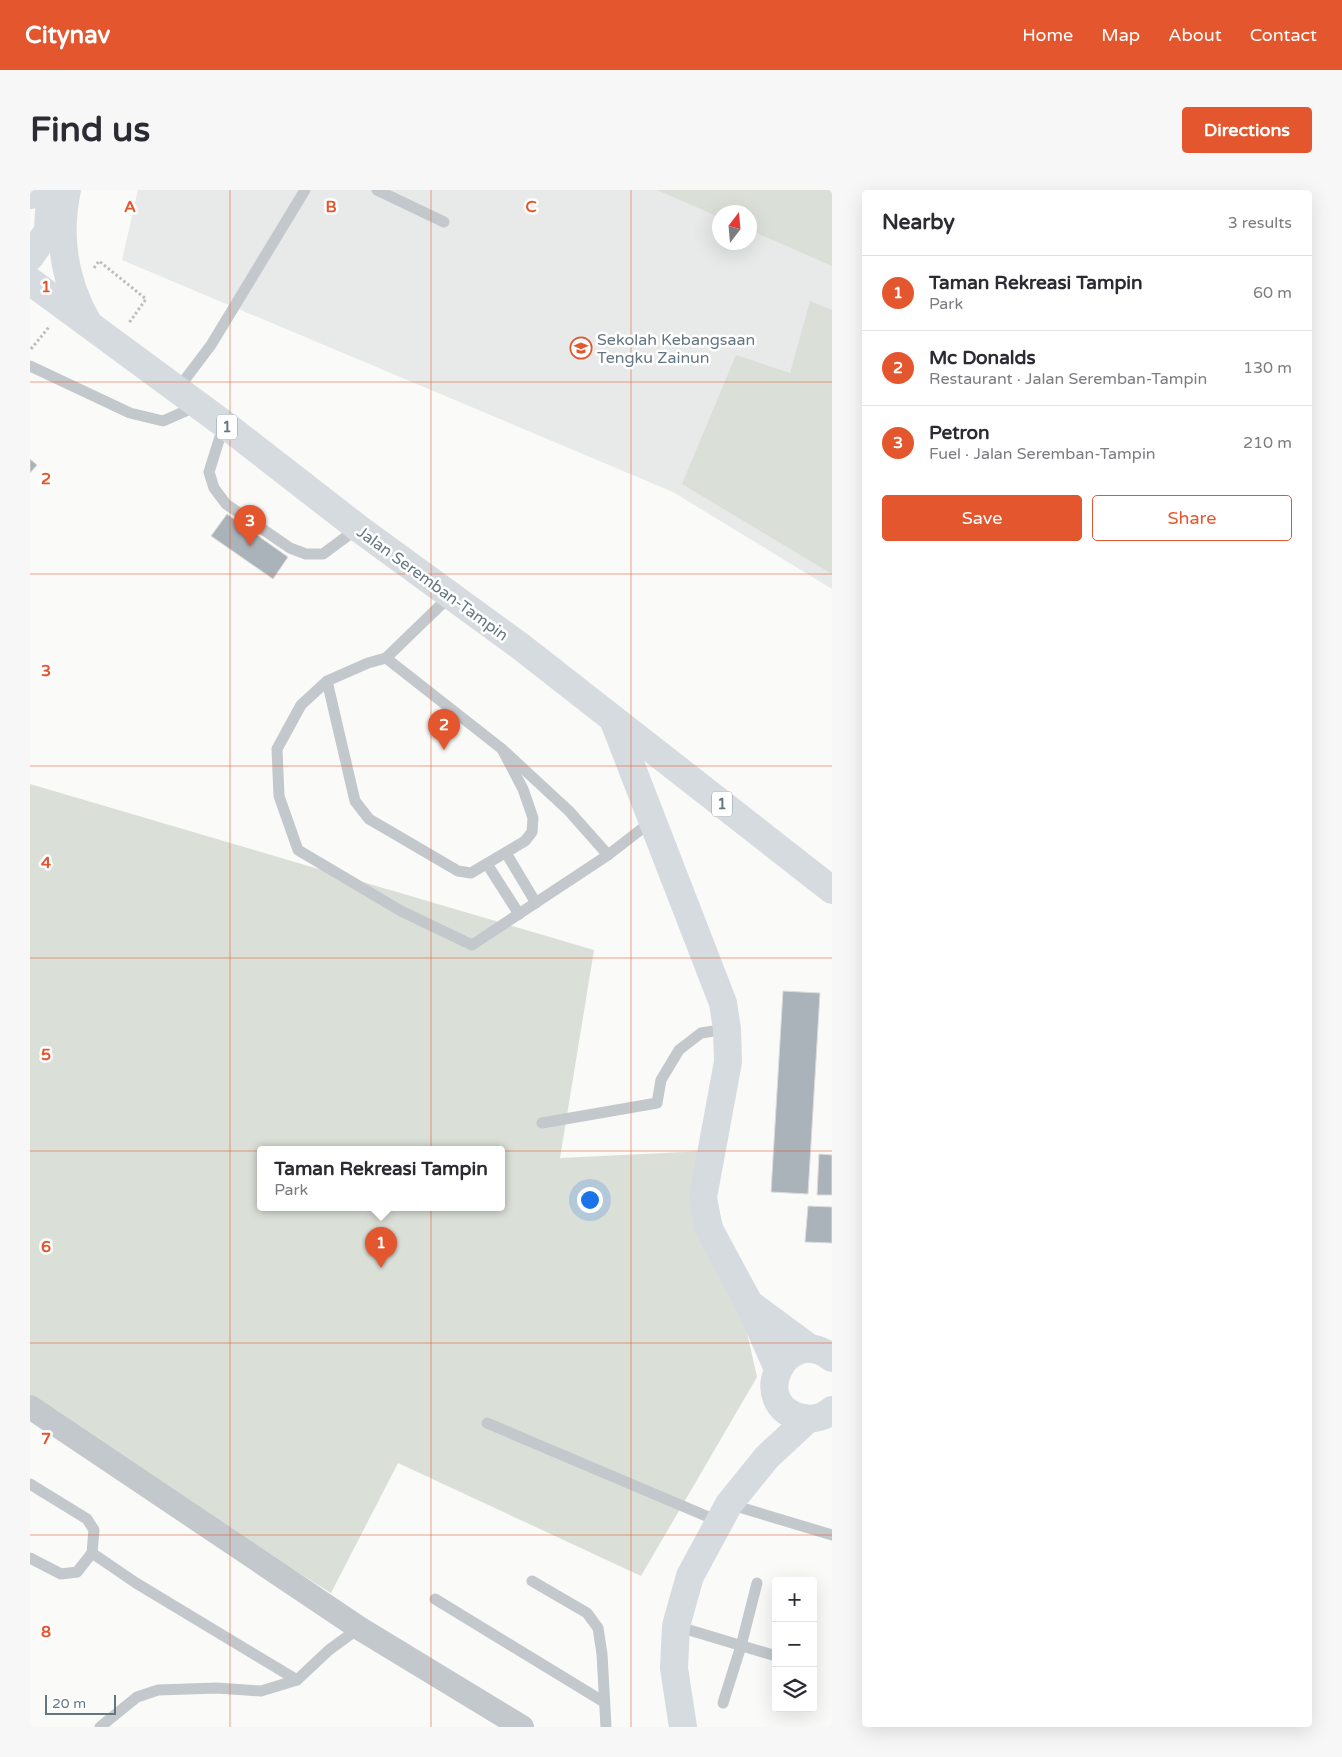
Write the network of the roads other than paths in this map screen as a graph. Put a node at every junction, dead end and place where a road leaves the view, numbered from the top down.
1 (304, 190) edge
2 (377, 190) edge
3 (45, 200) edge
4 (444, 222) dead end
5 (30, 257) edge
6 (30, 281) edge
7 (88, 324) junction
8 (30, 366) edge
9 (188, 397) junction
10 (224, 424) junction
11 (358, 528) junction
12 (451, 595) junction
13 (386, 658) junction
14 (326, 682) junction
15 (613, 719) junction
16 (502, 749) junction
17 (652, 821) junction
18 (506, 853) junction
19 (608, 855) junction
20 (487, 864) junction
21 (832, 890) edge
22 (536, 903) junction
23 (519, 914) junction
24 (727, 1029) junction
25 (542, 1122) dead end
26 (748, 1303) junction
27 (821, 1354) edge
28 (778, 1369) junction
29 (777, 1397) junction
30 (30, 1407) edge
31 (820, 1414) edge
32 (487, 1423) dead end
33 (767, 1457) junction
34 (30, 1484) edge
35 (724, 1513) junction
36 (832, 1535) edge
37 (92, 1553) junction
38 (30, 1558) edge
39 (532, 1581) dead end
40 (757, 1582) dead end
41 (435, 1598) dead end
42 (676, 1626) junction
43 (359, 1628) junction
44 (741, 1646) junction
45 (772, 1655) edge
46 (297, 1680) junction
47 (604, 1702) junction
48 (723, 1703) dead end
49 (100, 1727) edge
50 (522, 1727) edge
51 (606, 1727) edge
52 (683, 1727) edge

1 - 9 lane
2 - 4 lane
3 - 5 main road
3 - 7 main road
6 - 7 main road, Jalan Seremban-Tampin / 1
7 - 9 main road, Jalan Seremban-Tampin / 1
8 - 9 lane
9 - 10 main road, Jalan Seremban-Tampin / 1
10 - 11 main road, Jalan Seremban-Tampin / 1
10 - 11 lane
11 - 12 main road, Jalan Seremban-Tampin / 1
12 - 13 lane
12 - 15 main road, Jalan Seremban-Tampin / 1
13 - 14 lane
13 - 16 lane
14 - 20 lane
14 - 23 lane
15 - 17 main road
15 - 21 main road, Jalan Seremban-Tampin / 1
16 - 18 lane
16 - 19 lane
17 - 19 lane
17 - 24 main road
18 - 20 lane
18 - 22 lane
19 - 22 lane
20 - 23 lane
22 - 23 lane
24 - 25 lane
24 - 26 main road
26 - 27 main road
26 - 28 main road
27 - 28 main road
28 - 29 main road
29 - 31 main road
29 - 33 main road
30 - 43 street
31 - 33 main road
32 - 35 lane
33 - 35 main road
34 - 37 lane
35 - 36 lane
35 - 42 main road
37 - 38 lane
37 - 46 lane
39 - 47 lane
40 - 44 lane
41 - 47 lane
42 - 44 lane
42 - 52 main road
43 - 46 lane
43 - 50 street
44 - 45 lane
44 - 48 lane
46 - 49 lane
47 - 51 lane

